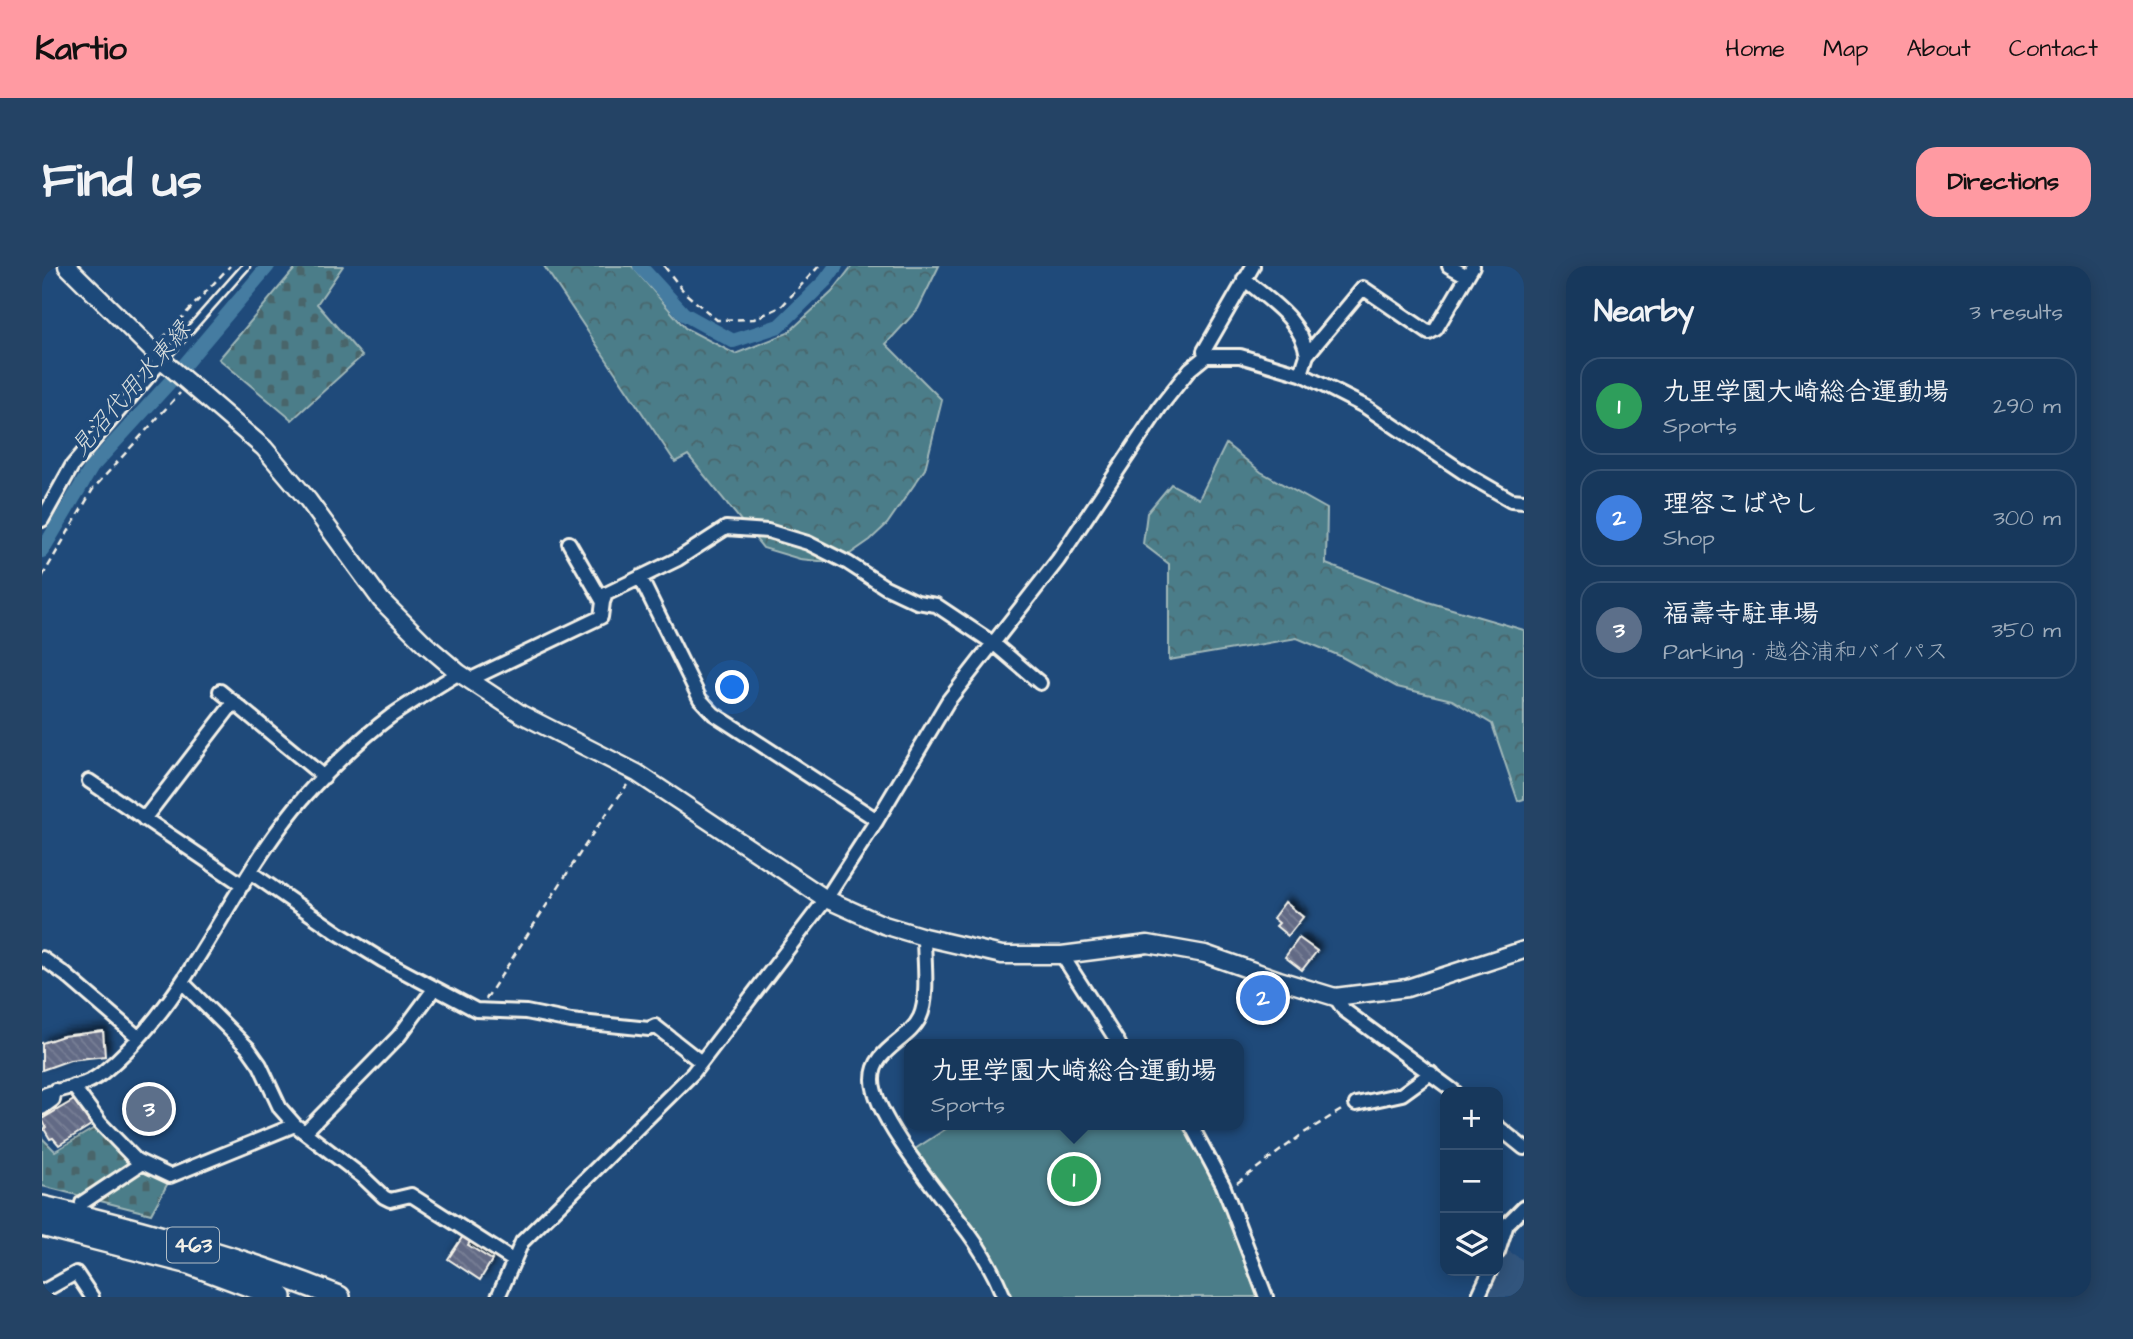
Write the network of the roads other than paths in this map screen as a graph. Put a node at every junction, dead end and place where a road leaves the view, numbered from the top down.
1 (67, 266) edge
2 (246, 266) edge
3 (1253, 266) edge
4 (1449, 266) edge
5 (1470, 271) edge
6 (1244, 279) junction
7 (1307, 355) junction
8 (1206, 356) junction
9 (162, 357) junction
10 (1301, 374) junction
11 (1524, 501) edge
12 (42, 520) edge
13 (569, 543) dead end
14 (640, 577) junction
15 (603, 602) junction
16 (993, 643) junction
17 (464, 676) junction
18 (1040, 682) dead end
19 (220, 691) dead end
20 (234, 702) junction
21 (324, 777) junction
22 (89, 781) dead end
23 (144, 819) junction
24 (877, 820) junction
25 (250, 872) junction
26 (243, 885) junction
27 (826, 899) junction
28 (924, 937) junction
29 (1524, 950) edge
30 (1062, 955) junction
31 (42, 958) edge
32 (183, 984) junction
33 (434, 989) junction
34 (1335, 996) junction
35 (138, 1037) junction
36 (1116, 1039) edge
37 (701, 1062) junction
38 (1431, 1073) junction
39 (73, 1086) junction
40 (1449, 1087) edge
41 (55, 1090) junction
42 (42, 1096) edge
43 (1356, 1104) road end
44 (42, 1108) edge
45 (300, 1128) junction
46 (1194, 1130) edge
47 (1503, 1130) edge
48 (1524, 1147) edge
49 (142, 1163) junction
50 (82, 1203) dead end
51 (42, 1207) edge
52 (1524, 1207) edge
53 (42, 1225) edge
54 (1503, 1236) edge
55 (514, 1261) junction
56 (1488, 1276) edge
57 (42, 1292) edge
58 (92, 1297) edge
59 (281, 1297) edge
60 (339, 1297) edge
61 (498, 1297) edge
62 (1004, 1297) edge
63 (1266, 1297) edge
64 (1478, 1297) edge

1 - 9 street
2 - 9 lane
3 - 6 street
4 - 5 street
5 - 7 street
6 - 7 street
6 - 8 street
7 - 10 street
8 - 10 street
8 - 16 street
9 - 12 street
9 - 17 street
10 - 11 street
13 - 15 street
14 - 15 street
14 - 16 street
14 - 24 street
15 - 17 street
16 - 18 street
16 - 24 street
17 - 21 street
17 - 27 street
19 - 20 street
20 - 21 street
20 - 23 street
21 - 25 street
22 - 23 street
23 - 26 street
24 - 27 street
25 - 26 street
25 - 33 street
26 - 32 street
27 - 28 street
27 - 37 street
28 - 30 street
28 - 62 street
29 - 34 street
30 - 34 street
30 - 36 street
31 - 35 street
32 - 35 street
32 - 45 street
33 - 37 street
33 - 45 street
34 - 38 street
35 - 39 street
37 - 55 street
38 - 40 street
38 - 43 street
39 - 41 street
39 - 49 street
41 - 42 street
41 - 44 street
45 - 49 street
45 - 55 street
46 - 63 street
47 - 48 street
49 - 50 street
51 - 60 highway, 463
52 - 54 street
53 - 59 highway, 463
55 - 61 street
56 - 64 street
57 - 58 street

